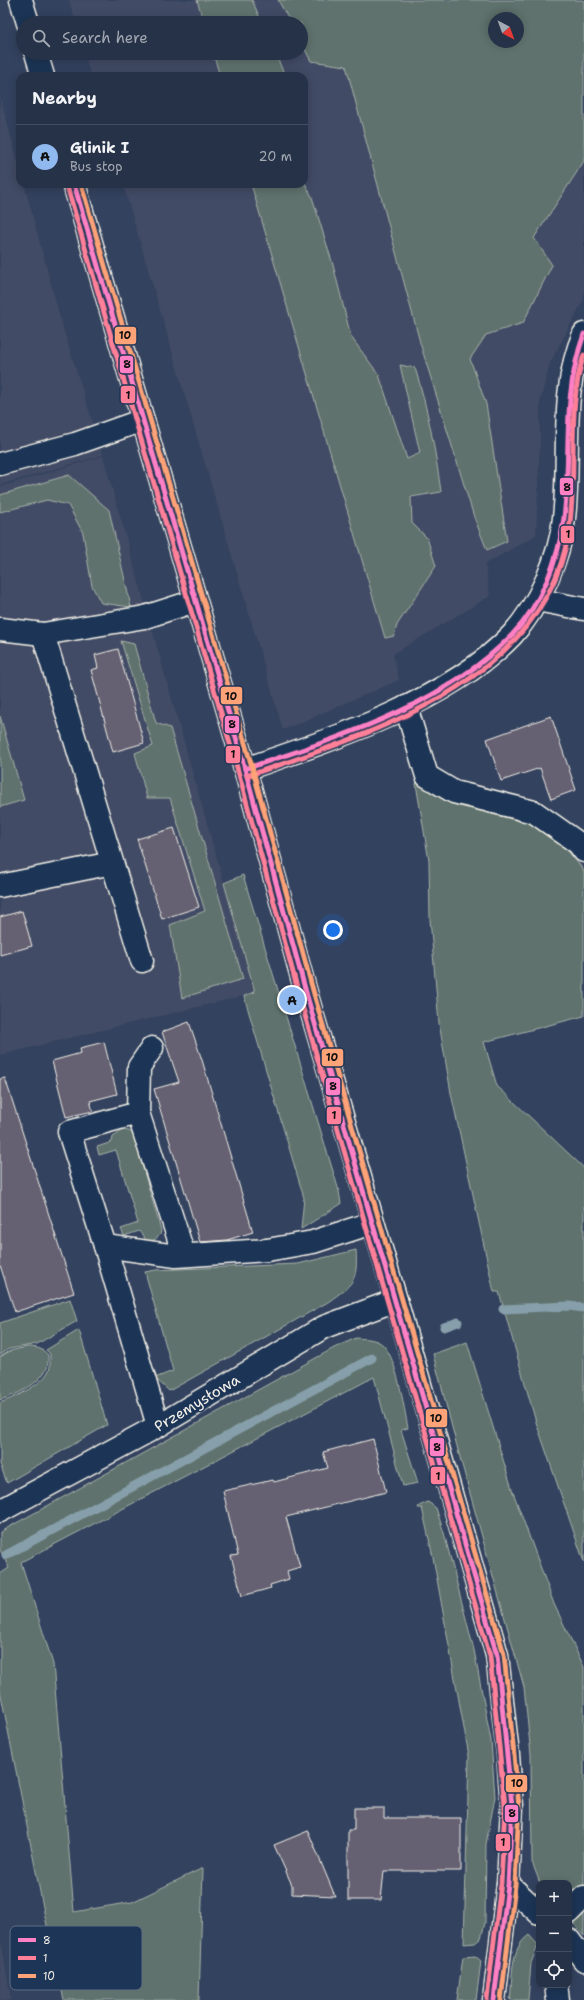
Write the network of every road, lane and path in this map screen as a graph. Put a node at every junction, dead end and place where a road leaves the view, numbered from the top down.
1 (21, 0) edge
2 (26, 16) edge
3 (38, 60) edge
4 (42, 72) edge
5 (75, 188) edge
6 (584, 334) edge
7 (143, 420) junction
8 (0, 464) edge
9 (537, 600) junction
10 (195, 601) junction
11 (584, 609) edge
12 (0, 629) edge
13 (43, 634) junction
14 (406, 707) junction
15 (245, 768) junction
16 (584, 852) edge
17 (112, 863) junction
18 (0, 886) edge
19 (142, 961) dead end
20 (152, 1048) dead end
21 (138, 1113) junction
22 (372, 1223) junction
23 (105, 1246) junction
24 (184, 1256) junction
25 (396, 1300) junction
26 (158, 1426) junction
27 (0, 1511) edge
28 (508, 1884) junction
29 (584, 1897) edge
30 (572, 1909) edge
31 (536, 1910) edge
32 (572, 1944) edge
33 (584, 1960) edge
34 (494, 2000) edge

1 - 2 street
3 - 4 street
5 - 7 street
6 - 9 street
7 - 8 street
7 - 10 street
9 - 11 street
9 - 14 street
10 - 13 street
10 - 15 street
12 - 13 street
13 - 17 street
14 - 15 street
14 - 16 street
15 - 22 street
17 - 18 street
17 - 19 street
20 - 21 street
21 - 23 street
21 - 24 street
22 - 24 street
22 - 25 street
23 - 24 street
23 - 26 street
25 - 26 street, Przemysłowa
25 - 28 street
26 - 27 street, Przemysłowa
28 - 31 street
28 - 34 street
29 - 30 street
32 - 33 street

